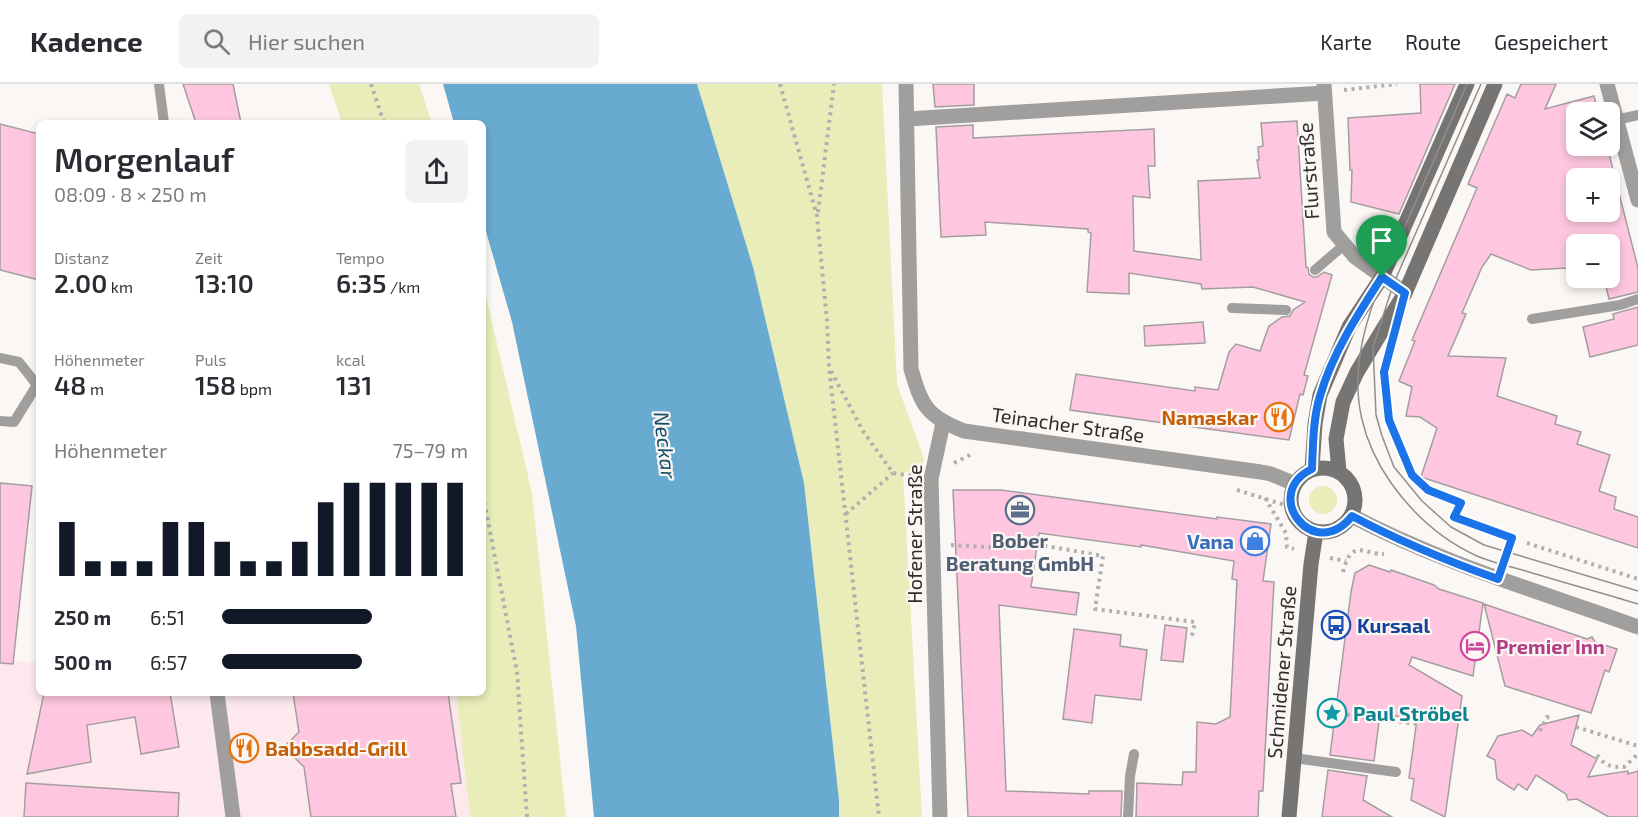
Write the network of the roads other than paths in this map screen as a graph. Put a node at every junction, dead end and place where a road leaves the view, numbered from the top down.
1 (159, 84) edge
2 (906, 84) edge
3 (1467, 84) edge
4 (1495, 84) edge
5 (1607, 84) edge
6 (1324, 89) edge
7 (1612, 102) edge
8 (1638, 114) edge
9 (907, 119) junction
10 (1620, 119) edge
11 (165, 120) edge
12 (1620, 131) edge
13 (1635, 173) edge
14 (1638, 200) edge
15 (1344, 245) junction
16 (1315, 270) dead end
17 (1382, 277) junction
18 (1405, 293) junction
19 (1638, 299) edge
20 (1232, 308) dead end
21 (1286, 310) dead end
22 (1532, 320) dead end
23 (0, 358) edge
24 (36, 384) edge
25 (36, 387) edge
26 (0, 421) edge
27 (943, 423) junction
28 (1312, 469) junction
29 (1339, 471) junction
30 (1295, 484) junction
31 (1352, 516) junction
32 (1316, 532) junction
33 (1512, 538) road end
34 (1498, 579) junction
35 (1638, 627) edge
36 (217, 696) edge
37 (1134, 754) dead end
38 (1294, 758) junction
39 (1396, 772) dead end
40 (233, 817) edge
41 (940, 817) edge
42 (1128, 817) edge
43 (1289, 817) edge

1 - 11 lane
2 - 9 street
3 - 17 main road
4 - 18 main road
5 - 7 street
6 - 9 street
6 - 15 street, Flurstraße
8 - 10 lane
9 - 27 street
12 - 13 street
13 - 14 street
15 - 16 lane
15 - 17 street, Flurstraße
17 - 18 street, Flurstraße
17 - 28 main road
18 - 29 main road
19 - 22 lane
20 - 21 lane
23 - 24 lane
25 - 26 lane
27 - 30 street, Teinacher Straße
27 - 41 street, Hofener Straße
28 - 29 main road
28 - 30 main road
29 - 31 main road
30 - 32 main road
31 - 32 main road
31 - 34 street
32 - 38 main road, Schmidener Straße
33 - 34 lane
34 - 35 street
36 - 40 street
37 - 42 lane
38 - 39 lane
38 - 43 main road, Schmidener Straße

